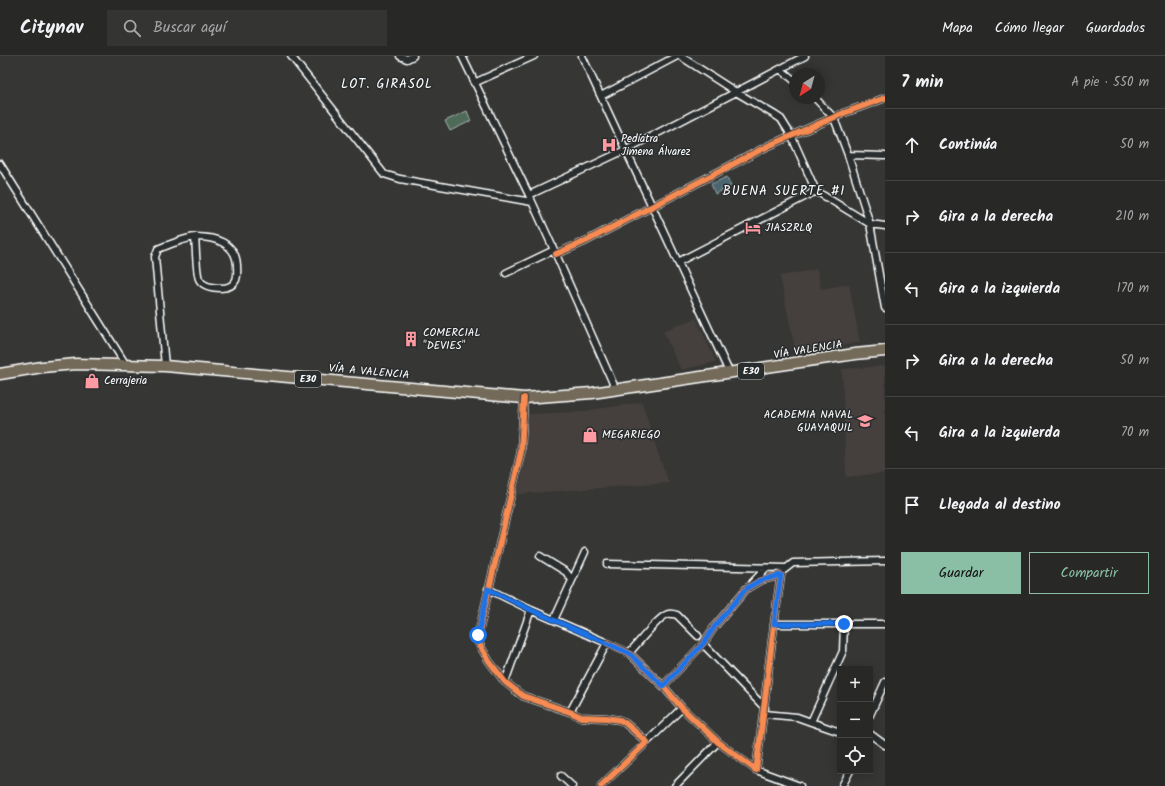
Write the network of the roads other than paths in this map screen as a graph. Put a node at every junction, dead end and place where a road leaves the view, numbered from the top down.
1 (291, 56) edge
2 (400, 56) edge
3 (413, 56) edge
4 (462, 56) edge
5 (534, 56) edge
6 (582, 56) edge
7 (679, 56) edge
8 (805, 56) edge
9 (780, 69) junction
10 (789, 76) edge
11 (474, 83) junction
12 (736, 92) junction
13 (601, 96) junction
14 (885, 98) edge
15 (821, 104) edge
16 (834, 118) junction
17 (791, 135) junction
18 (625, 150) junction
19 (848, 155) junction
20 (885, 156) edge
21 (0, 164) edge
22 (816, 191) junction
23 (529, 195) junction
24 (532, 202) junction
25 (652, 206) junction
26 (870, 224) junction
27 (885, 226) edge
28 (195, 236) junction
29 (555, 252) junction
30 (678, 262) junction
31 (506, 273) dead end
32 (885, 308) edge
33 (885, 351) edge
34 (126, 365) junction
35 (165, 366) junction
36 (0, 374) edge
37 (730, 374) junction
38 (616, 390) junction
39 (524, 398) junction
40 (585, 552) dead end
41 (540, 556) dead end
42 (885, 561) edge
43 (608, 564) dead end
44 (766, 568) junction
45 (785, 568) junction
46 (781, 575) junction
47 (572, 580) junction
48 (747, 588) junction
49 (488, 589) junction
50 (531, 610) junction
51 (554, 620) junction
52 (774, 624) junction
53 (844, 624) junction
54 (885, 624) edge
55 (698, 636) dead end
56 (607, 643) junction
57 (703, 644) junction
58 (629, 653) junction
59 (505, 682) junction
60 (885, 682) edge
61 (663, 686) junction
62 (682, 708) junction
63 (873, 708) edge
64 (764, 711) junction
65 (570, 712) junction
66 (811, 722) junction
67 (837, 731) edge
68 (873, 736) edge
69 (647, 742) junction
70 (718, 742) junction
71 (885, 745) edge
72 (756, 770) junction
73 (848, 774) edge
74 (561, 776) dead end
75 (572, 786) edge
76 (601, 786) edge
77 (675, 786) edge
78 (800, 786) edge
79 (842, 786) edge

1 - 24 street
2 - 3 street
4 - 11 street
5 - 11 street
6 - 13 street
7 - 12 street
7 - 13 street
8 - 9 street
9 - 10 street
9 - 12 street
11 - 23 street
12 - 17 street
12 - 18 street
13 - 18 street
14 - 16 street
15 - 16 street
16 - 17 street
16 - 19 street
17 - 22 street
17 - 25 street
18 - 23 street
18 - 25 street
19 - 20 street
19 - 26 street
21 - 34 street
22 - 26 street
22 - 30 street
23 - 24 street
24 - 29 street
25 - 29 street
25 - 30 street
26 - 27 street
26 - 32 street
28 - 28 street
28 - 35 street
29 - 31 street
29 - 38 street
30 - 37 street
33 - 37 highway, VÍA VALENCIA / E30
34 - 35 highway, VÍA A VALENCIA / E30
34 - 36 highway, VÍA A VALENCIA / E30
35 - 39 highway, VÍA A VALENCIA / E30
37 - 38 highway, VÍA VALENCIA / E30
38 - 39 highway, VÍA A VALENCIA / E30
39 - 49 street
40 - 47 street
41 - 47 street
42 - 45 street
43 - 44 street
44 - 45 street
44 - 48 street
45 - 46 street
46 - 48 street
46 - 52 street
47 - 51 street
48 - 57 street
49 - 50 street
49 - 59 street
50 - 51 street
50 - 59 street
51 - 56 street
52 - 53 street
52 - 64 street
53 - 54 street
53 - 66 street
55 - 58 street
56 - 58 street
56 - 65 street
57 - 61 street
57 - 64 street
58 - 61 street
59 - 65 street
60 - 63 street
61 - 62 street
62 - 69 street
62 - 70 street
64 - 66 street
64 - 72 street
65 - 69 street
66 - 67 street
68 - 71 street
69 - 76 street
70 - 72 street
70 - 77 street
72 - 78 street
73 - 79 street
74 - 75 street

